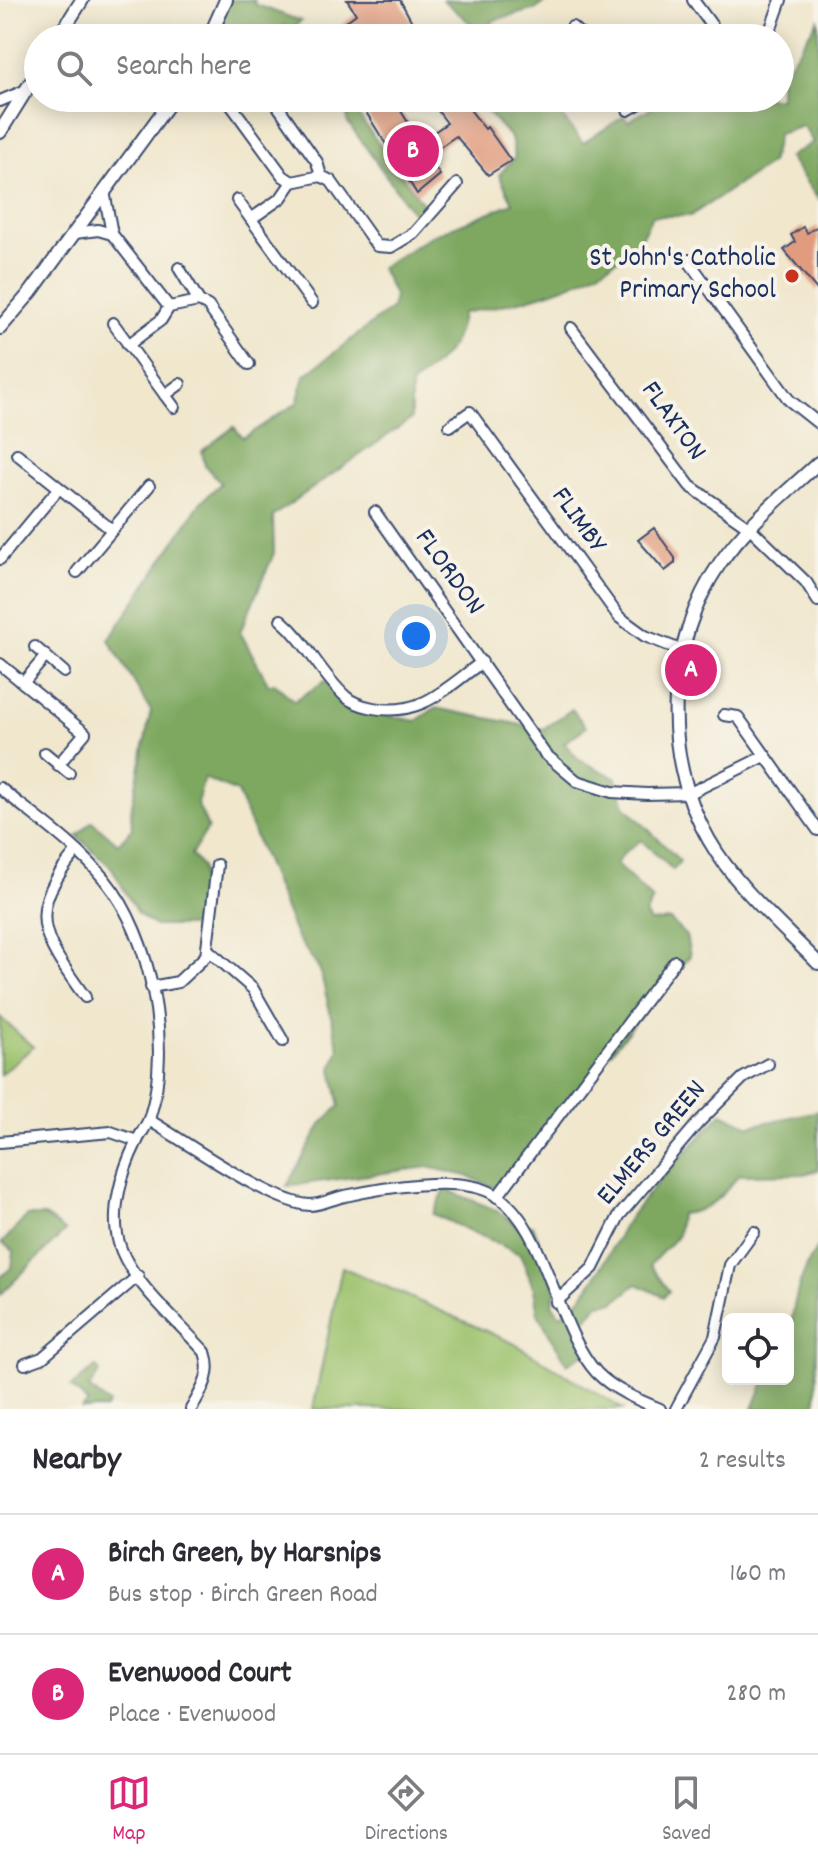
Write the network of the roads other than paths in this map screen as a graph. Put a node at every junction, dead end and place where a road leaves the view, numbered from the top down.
1 (82, 0) edge
2 (226, 0) edge
3 (693, 0) edge
4 (781, 0) edge
5 (67, 24) edge
6 (215, 24) edge
7 (711, 24) edge
8 (772, 24) edge
9 (24, 90) edge
10 (24, 94) edge
11 (0, 101) edge
12 (163, 112) edge
13 (236, 112) edge
14 (282, 112) edge
15 (0, 132) edge
16 (321, 176) junction
17 (292, 182) junction
18 (457, 184) dead end
19 (104, 191) junction
20 (237, 200) dead end
21 (251, 219) junction
22 (75, 233) junction
23 (112, 234) junction
24 (688, 260) dead end
25 (179, 268) dead end
26 (199, 301) junction
27 (312, 303) dead end
28 (169, 307) junction
29 (113, 323) dead end
30 (0, 328) edge
31 (571, 328) dead end
32 (128, 345) junction
33 (249, 364) dead end
34 (180, 384) dead end
35 (165, 395) junction
36 (174, 407) dead end
37 (818, 423) edge
38 (450, 426) dead end
39 (17, 454) dead end
40 (818, 463) edge
41 (149, 486) dead end
42 (59, 488) junction
43 (375, 512) dead end
44 (750, 528) junction
45 (112, 530) junction
46 (0, 559) edge
47 (77, 572) dead end
48 (818, 601) edge
49 (281, 620) dead end
50 (35, 647) dead end
51 (683, 651) junction
52 (46, 656) junction
53 (482, 662) junction
54 (0, 664) edge
55 (64, 672) dead end
56 (23, 683) junction
57 (724, 715) dead end
58 (45, 753) dead end
59 (765, 756) junction
60 (58, 765) junction
61 (69, 773) dead end
62 (0, 788) edge
63 (690, 793) junction
64 (818, 830) edge
65 (77, 851) junction
66 (217, 865) dead end
67 (207, 949) junction
68 (675, 961) dead end
69 (818, 963) edge
70 (84, 970) dead end
71 (72, 979) junction
72 (151, 987) junction
73 (85, 997) dead end
74 (283, 1041) dead end
75 (768, 1064) dead end
76 (149, 1120) junction
77 (137, 1141) junction
78 (0, 1142) edge
79 (497, 1197) junction
80 (754, 1232) dead end
81 (138, 1276) junction
82 (556, 1302) junction
83 (25, 1364) dead end
84 (191, 1409) edge
85 (660, 1409) edge
86 (676, 1409) edge

1 - 5 street
2 - 6 street
3 - 7 street
4 - 8 street
9 - 11 street
10 - 15 street
12 - 19 street
13 - 17 street
14 - 16 street
16 - 17 street
16 - 18 street
17 - 21 street
19 - 22 street
19 - 23 street
20 - 21 street
21 - 27 street
22 - 23 street
22 - 30 street
23 - 28 street
24 - 37 street
25 - 26 street
26 - 28 street
26 - 33 street
28 - 32 street
29 - 32 street
31 - 44 street, FLAXTON
32 - 35 street
34 - 35 street
35 - 36 street
38 - 51 street, FLIMBY
39 - 42 street
40 - 44 street
41 - 45 street
42 - 45 street
42 - 46 street
43 - 53 street, FLORDON
44 - 48 street, FLAXTON
44 - 51 street
45 - 47 street
49 - 53 street
50 - 52 street
51 - 63 street
52 - 55 street
52 - 56 street
53 - 63 street, FLORDON
54 - 56 street
56 - 60 street
57 - 59 street
58 - 60 street
59 - 63 street
59 - 64 street
60 - 61 street
62 - 65 street
63 - 69 street
65 - 71 street
65 - 72 street
66 - 67 street
67 - 72 street
67 - 74 street
68 - 79 street
70 - 71 street
71 - 73 street
72 - 76 street
75 - 82 street, ELMERS GREEN
76 - 77 street
76 - 79 street
77 - 78 street
77 - 81 street
79 - 82 street
80 - 86 street
81 - 83 street
81 - 84 street
82 - 85 street

